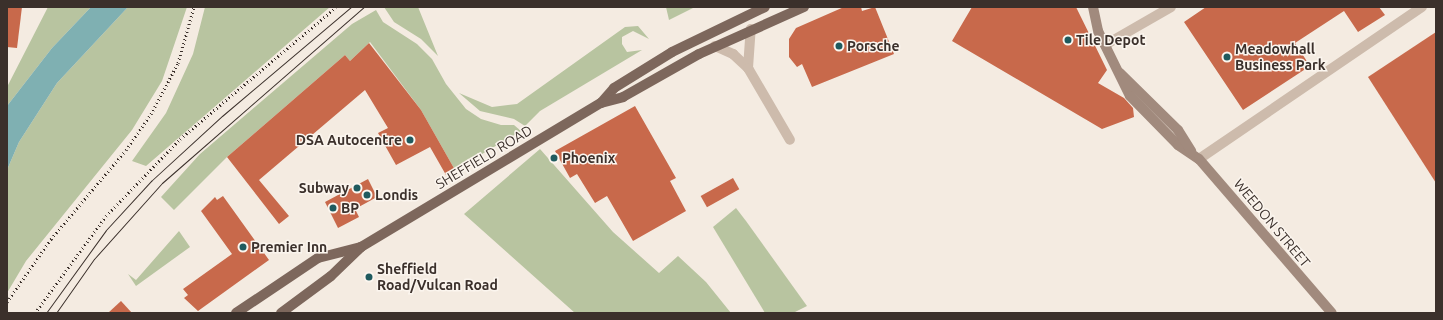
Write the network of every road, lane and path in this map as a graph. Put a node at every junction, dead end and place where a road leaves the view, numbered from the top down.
1 (765, 7) edge
2 (804, 7) edge
3 (1092, 7) edge
4 (1171, 7) edge
5 (1422, 7) edge
6 (751, 30) junction
7 (1105, 45) junction
8 (715, 46) junction
9 (748, 68) junction
10 (600, 103) junction
11 (790, 140) dead end
12 (1200, 159) junction
13 (361, 247) junction
14 (236, 313) edge
15 (281, 313) edge
16 (1332, 313) edge

1 - 10 main road, SHEFFIELD ROAD
2 - 6 main road, SHEFFIELD ROAD
3 - 7 street, WEEDON STREET
4 - 7 street
5 - 12 street
6 - 8 main road, SHEFFIELD ROAD
6 - 9 street
7 - 12 street, WEEDON STREET
8 - 9 street
8 - 10 main road, SHEFFIELD ROAD
9 - 11 street
10 - 13 main road, SHEFFIELD ROAD
12 - 16 street, WEEDON STREET
13 - 14 main road
13 - 15 main road

